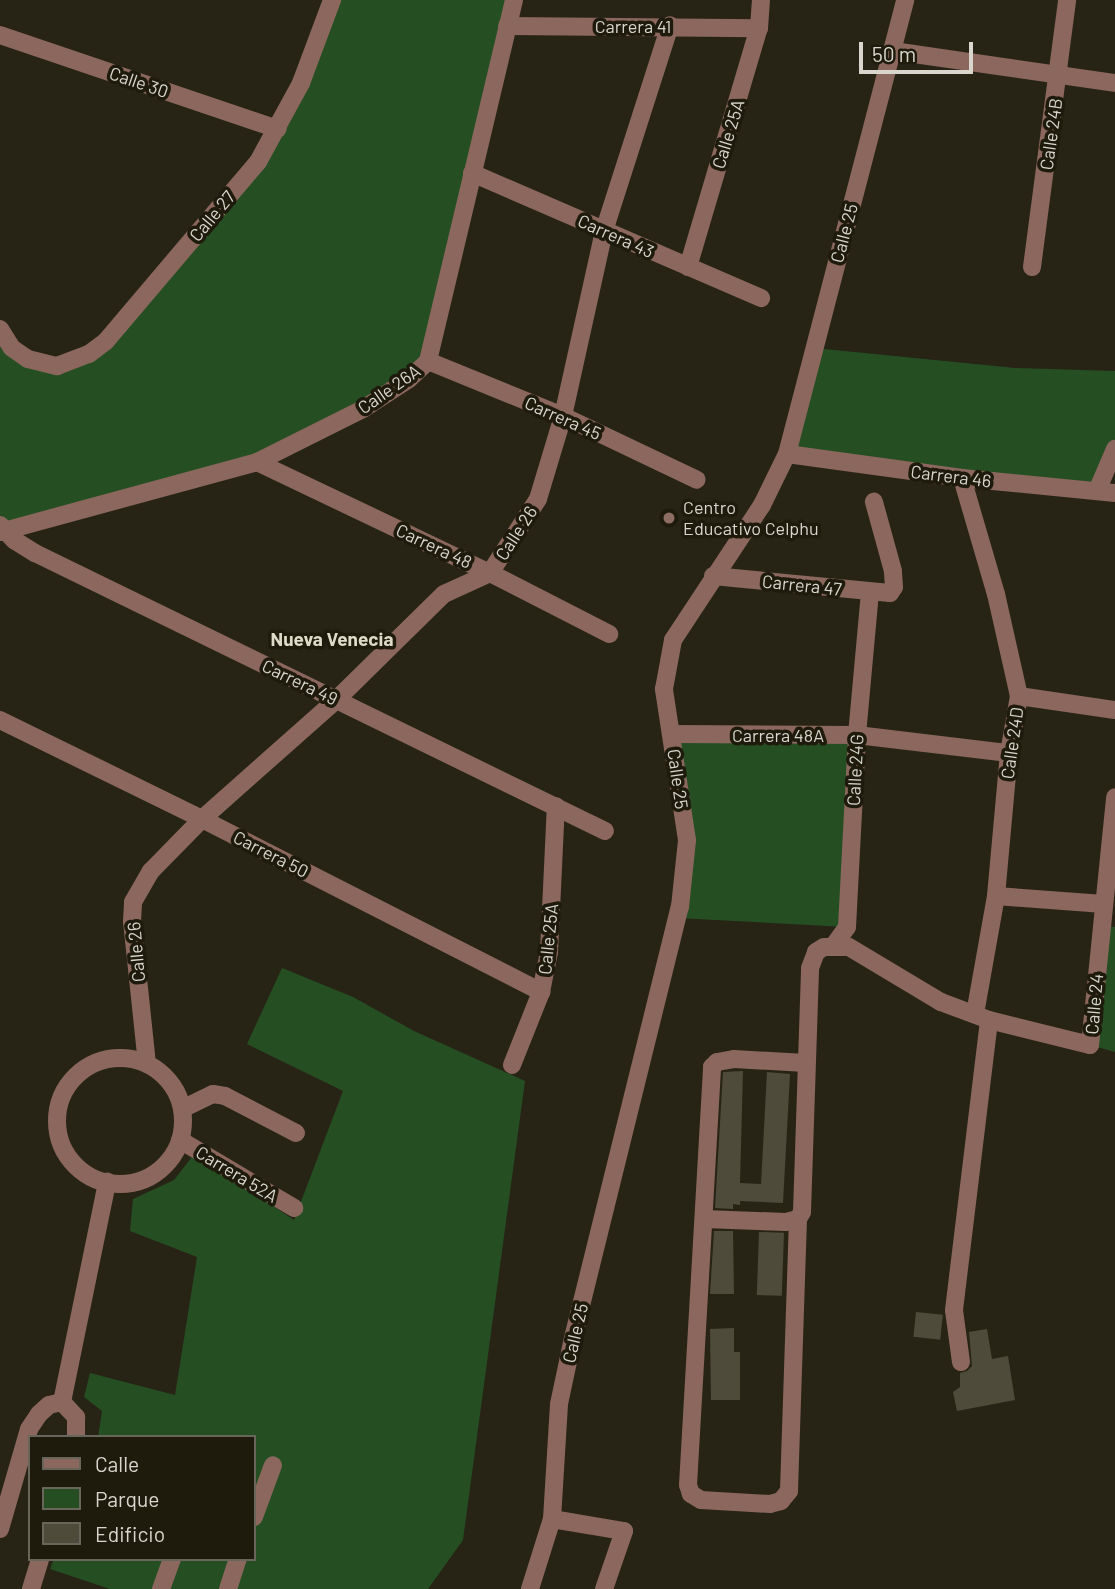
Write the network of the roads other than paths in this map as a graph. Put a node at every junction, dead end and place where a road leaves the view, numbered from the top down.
1 (331, 0) edge
2 (514, 0) edge
3 (761, 0) edge
4 (905, 0) edge
5 (1067, 0) edge
6 (670, 25) junction
7 (507, 26) junction
8 (759, 28) junction
9 (0, 35) edge
10 (893, 51) junction
11 (1060, 75) junction
12 (1115, 83) edge
13 (278, 129) junction
14 (472, 173) junction
15 (604, 231) junction
16 (688, 267) junction
17 (1032, 267) dead end
18 (761, 298) dead end
19 (0, 329) edge
20 (428, 361) junction
21 (563, 416) junction
22 (1115, 449) edge
23 (787, 454) junction
24 (257, 462) junction
25 (961, 478) junction
26 (696, 480) dead end
27 (1097, 491) junction
28 (1115, 493) edge
29 (874, 502) dead end
30 (1, 528) edge
31 (490, 573) junction
32 (713, 576) junction
33 (870, 592) junction
34 (609, 634) dead end
35 (1019, 696) junction
36 (336, 700) junction
37 (1115, 710) edge
38 (0, 720) edge
39 (672, 734) junction
40 (857, 734) junction
41 (1009, 753) junction
42 (1115, 797) edge
43 (556, 806) junction
44 (202, 819) junction
45 (605, 831) dead end
46 (996, 897) junction
47 (1104, 905) junction
48 (1108, 926) edge
49 (834, 945) junction
50 (541, 992) junction
51 (982, 1017) junction
52 (806, 1063) junction
53 (147, 1064) junction
54 (512, 1065) dead end
55 (182, 1110) junction
56 (296, 1133) dead end
57 (180, 1140) junction
58 (107, 1182) junction
59 (294, 1208) dead end
60 (704, 1219) junction
61 (798, 1219) junction
62 (961, 1362) dead end
63 (62, 1402) junction
64 (28, 1435) edge
65 (76, 1435) edge
66 (28, 1436) edge
67 (272, 1465) dead end
68 (256, 1511) edge
69 (552, 1519) junction
70 (0, 1529) edge
71 (39, 1561) edge
72 (171, 1561) edge
73 (237, 1561) edge
74 (32, 1589) edge
75 (161, 1589) edge
76 (228, 1589) edge
77 (530, 1589) edge
78 (604, 1589) edge

1 - 13 street, Calle 27
2 - 7 street, Calle 26A
3 - 8 street, Calle 25A
4 - 10 street, Calle 25
5 - 11 street, Calle 24B
6 - 7 street, Carrera 41
6 - 8 street, Carrera 41
6 - 15 street, Calle 26
7 - 14 street, Calle 26A
8 - 16 street, Calle 25A
9 - 13 street, Calle 30
10 - 11 street
10 - 23 street, Calle 25
11 - 12 street
11 - 17 street, Calle 24B
13 - 19 street, Calle 27
14 - 15 street, Carrera 43
14 - 20 street, Calle 26A
15 - 16 street, Carrera 43
15 - 21 street, Calle 26
16 - 18 street, Carrera 43
20 - 21 street, Carrera 45
20 - 24 street, Calle 26A
21 - 26 street, Carrera 45
21 - 31 street, Calle 26
22 - 27 street
23 - 25 street, Carrera 46
23 - 32 street, Calle 25
24 - 30 street, Calle 26A
24 - 31 street, Carrera 48
25 - 27 street, Carrera 46
25 - 35 street, Calle 24D
27 - 28 street, Carrera 46
29 - 33 street, Carrera 47
30 - 36 street, Carrera 49
31 - 34 street, Carrera 48
31 - 36 street, Calle 26
32 - 33 street, Carrera 47
32 - 39 street, Calle 25
33 - 40 street, Calle 24G
35 - 37 street
35 - 41 street, Calle 24D
36 - 43 street, Carrera 49
36 - 44 street, Calle 26
38 - 44 street, Carrera 50
39 - 40 street, Carrera 48A
39 - 69 street, Calle 25
40 - 41 street, Carrera 48A
40 - 49 street, Calle 24G
41 - 46 street, Calle 24D
42 - 47 street, Calle 24
43 - 45 street, Carrera 49
43 - 50 street, Calle 25A
44 - 50 street, Carrera 50
44 - 53 street, Calle 26
46 - 47 street
46 - 51 street, Calle 24D
47 - 48 street, Calle 24
48 - 51 street, Calle 24
49 - 51 street
49 - 52 street
50 - 54 street, Calle 25A
51 - 62 street, Calle 24D
52 - 60 street
52 - 61 street
53 - 55 street
53 - 58 street
55 - 56 street
55 - 57 street
57 - 58 street
57 - 59 street, Carrera 52A
58 - 63 street
60 - 61 street
60 - 61 street
63 - 64 street
63 - 65 street
66 - 70 street
67 - 68 street
69 - 77 street, Calle 25
69 - 78 street
71 - 74 street
72 - 75 street
73 - 76 street

